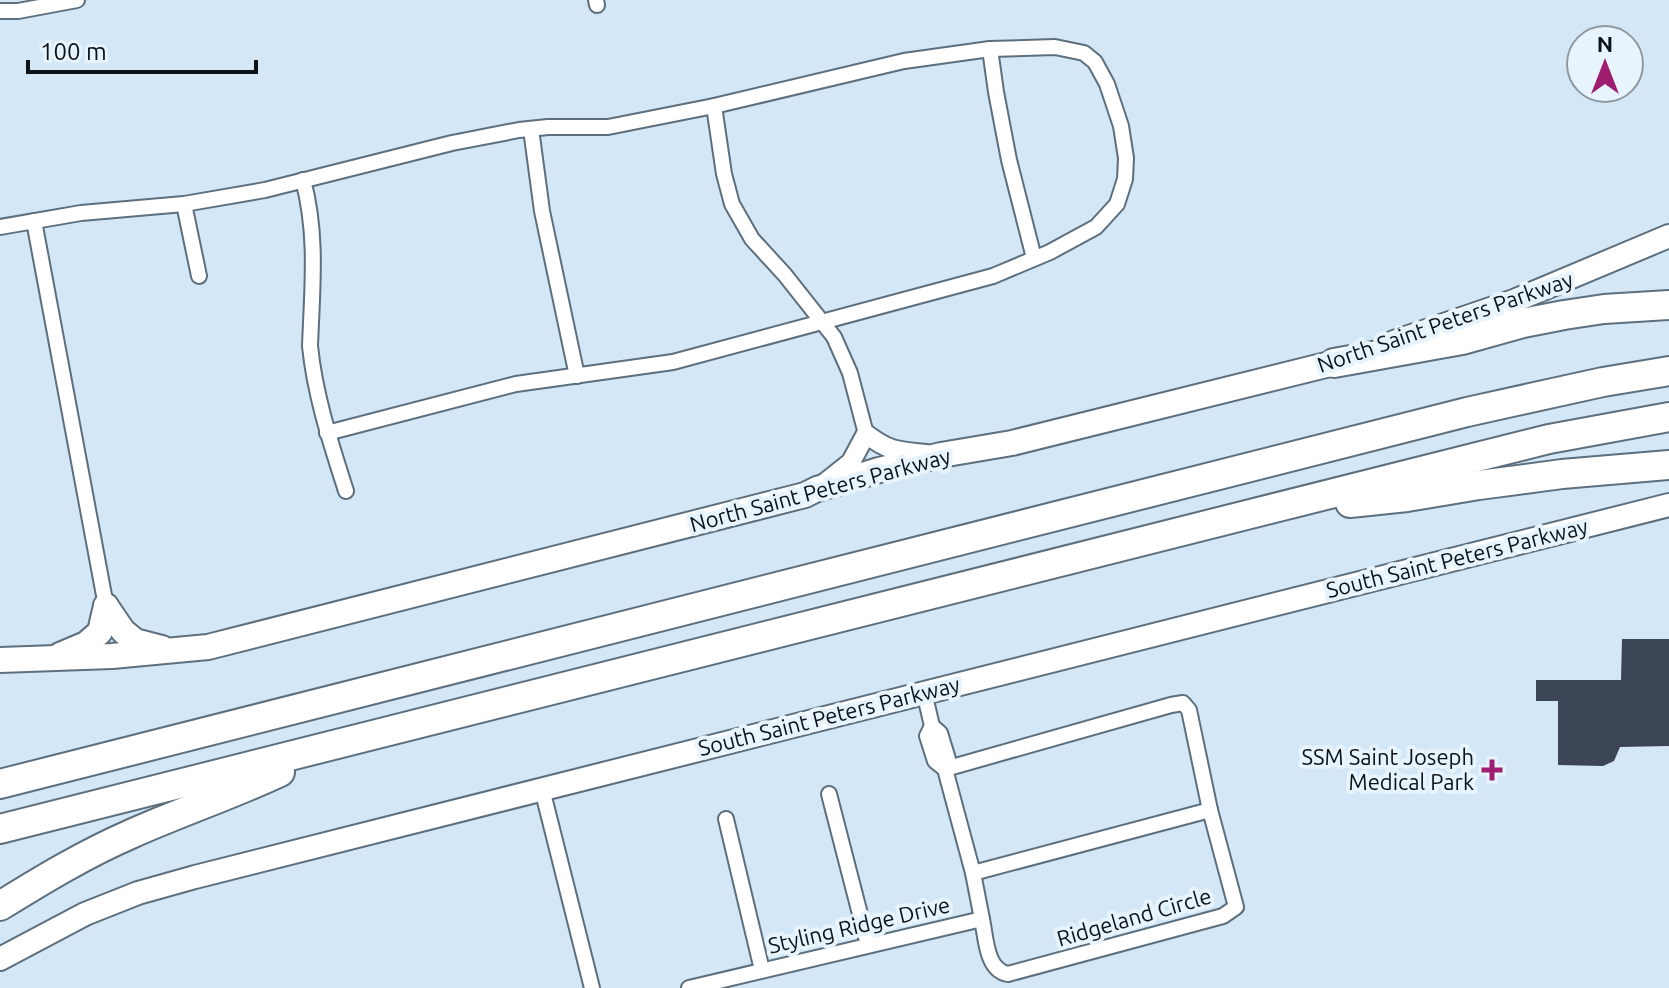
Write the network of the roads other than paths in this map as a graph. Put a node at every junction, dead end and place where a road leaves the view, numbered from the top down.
1 (77, 0) edge
2 (0, 11) edge
3 (990, 49) junction
4 (714, 106) junction
5 (531, 129) junction
6 (303, 180) junction
7 (184, 204) junction
8 (34, 221) junction
9 (0, 227) edge
10 (1669, 236) edge
11 (1034, 258) junction
12 (199, 276) dead end
13 (1669, 305) edge
14 (822, 323) junction
15 (1334, 363) junction
16 (1669, 371) edge
17 (577, 376) junction
18 (1669, 417) edge
19 (327, 433) junction
20 (866, 434) junction
21 (941, 455) junction
22 (1669, 465) edge
23 (817, 489) junction
24 (346, 491) dead end
25 (1669, 505) edge
26 (1261, 511) junction
27 (106, 606) junction
28 (172, 650) junction
29 (0, 660) edge
30 (44, 660) junction
31 (924, 692) junction
32 (340, 744) junction
33 (945, 769) junction
34 (0, 784) edge
35 (542, 789) junction
36 (829, 794) dead end
37 (1210, 810) junction
38 (726, 819) dead end
39 (0, 829) edge
40 (973, 873) junction
41 (0, 906) edge
42 (982, 919) junction
43 (868, 945) junction
44 (0, 959) edge
45 (762, 970) junction
46 (592, 988) edge
47 (689, 988) edge

1 - 2 street
3 - 4 street
3 - 11 street
3 - 11 street
4 - 5 street
4 - 14 street
5 - 6 street
5 - 17 street
6 - 7 street
6 - 19 street
7 - 8 street
7 - 12 street
8 - 9 street
8 - 27 street
10 - 15 main road, North Saint Peters Parkway
11 - 14 street
13 - 15 highway
14 - 17 street
14 - 20 street
15 - 21 main road, North Saint Peters Parkway
16 - 34 highway
17 - 19 street
18 - 26 highway
19 - 24 street
20 - 21 street
20 - 23 street
21 - 23 main road, North Saint Peters Parkway
22 - 26 highway
23 - 28 main road, North Saint Peters Parkway
25 - 31 main road, South Saint Peters Parkway
26 - 32 highway
27 - 28 main road
27 - 30 main road
28 - 30 main road, North Saint Peters Parkway
29 - 30 main road, North Saint Peters Parkway
31 - 33 street, Styling Ridge Drive
31 - 35 main road, South Saint Peters Parkway
32 - 39 highway
32 - 41 highway
33 - 37 street, Ridgeland Circle
33 - 40 street, Styling Ridge Drive
35 - 44 main road, South Saint Peters Parkway
35 - 46 street
36 - 43 street
37 - 40 street
37 - 42 street, Ridgeland Circle
38 - 45 street
40 - 42 street, Styling Ridge Drive
42 - 43 street, Styling Ridge Drive
43 - 45 street, Styling Ridge Drive
45 - 47 street, Styling Ridge Drive

